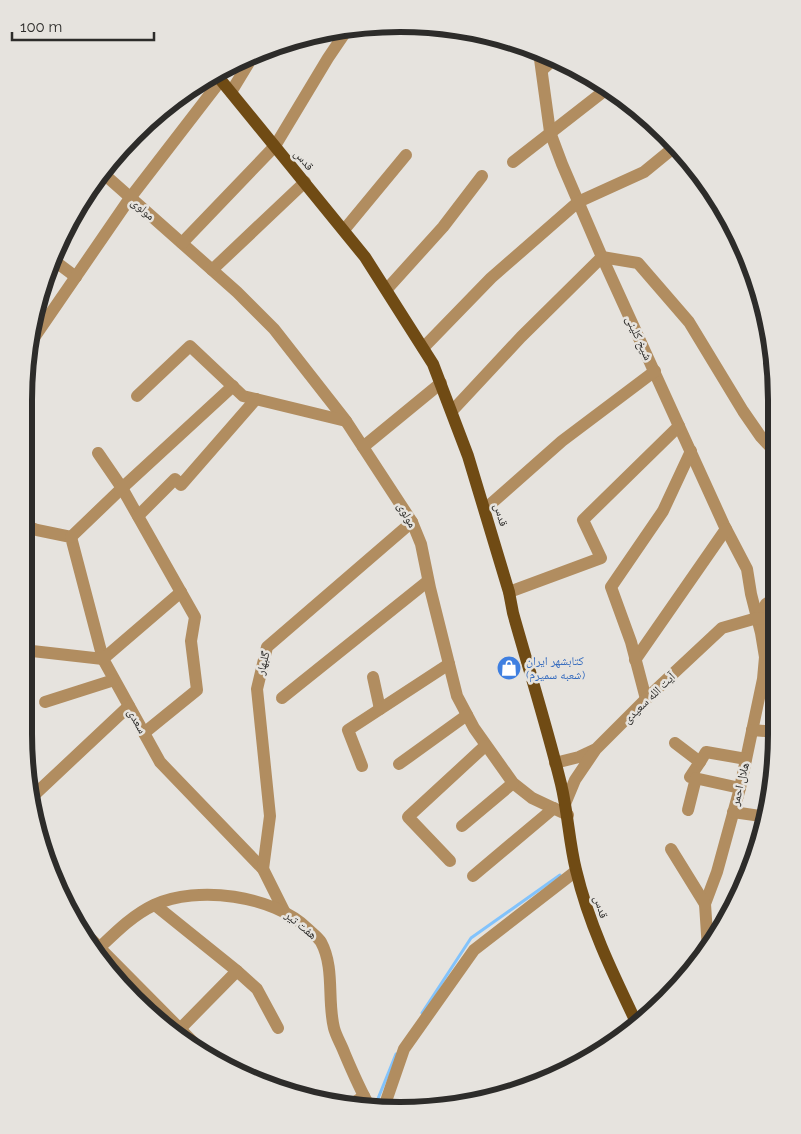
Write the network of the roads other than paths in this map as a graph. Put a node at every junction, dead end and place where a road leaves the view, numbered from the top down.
1 (342, 38) edge
2 (540, 61) edge
3 (548, 64) edge
4 (247, 66) edge
5 (542, 70) junction
6 (221, 80) edge
7 (211, 86) edge
8 (231, 92) junction
9 (602, 93) edge
10 (550, 132) junction
11 (275, 146) junction
12 (671, 151) edge
13 (406, 155) dead end
14 (513, 162) dead end
15 (482, 176) dead end
16 (108, 178) edge
17 (305, 182) junction
18 (130, 198) junction
19 (578, 202) junction
20 (344, 230) junction
21 (182, 243) junction
22 (602, 257) junction
23 (59, 264) edge
24 (212, 270) junction
25 (76, 277) junction
26 (387, 289) junction
27 (40, 329) edge
28 (423, 348) junction
29 (654, 372) junction
30 (440, 383) junction
31 (233, 386) junction
32 (137, 396) dead end
33 (256, 399) junction
34 (452, 411) junction
35 (346, 421) junction
36 (680, 426) junction
37 (768, 444) edge
38 (363, 447) junction
39 (690, 451) junction
40 (98, 453) dead end
41 (122, 488) junction
42 (485, 509) junction
43 (138, 516) junction
44 (412, 522) junction
45 (32, 528) edge
46 (726, 530) junction
47 (71, 537) junction
48 (428, 581) junction
49 (181, 592) junction
50 (509, 592) junction
51 (768, 603) edge
52 (757, 618) junction
53 (768, 619) edge
54 (32, 651) dead end
55 (103, 659) junction
56 (636, 660) junction
57 (449, 664) junction
58 (768, 665) edge
59 (764, 672) junction
60 (373, 677) dead end
61 (114, 680) junction
62 (282, 698) dead end
63 (646, 699) junction
64 (45, 702) dead end
65 (129, 706) junction
66 (380, 709) junction
67 (467, 715) junction
68 (752, 730) junction
69 (768, 731) edge
70 (144, 733) junction
71 (675, 743) dead end
72 (485, 746) junction
73 (596, 749) junction
74 (746, 759) junction
75 (700, 762) junction
76 (555, 763) junction
77 (399, 764) dead end
78 (362, 766) dead end
79 (696, 778) junction
80 (512, 783) junction
81 (740, 788) junction
82 (38, 792) edge
83 (562, 809) junction
84 (688, 810) dead end
85 (733, 812) junction
86 (759, 816) edge
87 (462, 826) dead end
88 (671, 849) dead end
89 (450, 861) dead end
90 (263, 869) junction
91 (576, 871) junction
92 (474, 876) dead end
93 (705, 904) junction
94 (155, 905) junction
95 (284, 911) junction
96 (707, 936) edge
97 (101, 946) edge
98 (237, 971) junction
99 (635, 1017) edge
100 (181, 1028) edge
101 (278, 1028) dead end
102 (366, 1100) edge
103 (386, 1101) edge

1 - 11 street
2 - 5 street, شیخ کلینی
3 - 5 street
4 - 8 street
5 - 10 street, شیخ کلینی
6 - 8 main road, قدس
7 - 18 street
8 - 11 main road, قدس
9 - 10 street
10 - 14 street
10 - 19 street, شیخ کلینی
11 - 17 main road, قدس
11 - 21 street
12 - 19 street
13 - 20 street
15 - 26 street
16 - 18 street, مولوی
17 - 20 main road, قدس
17 - 24 street
18 - 21 street, مولوی
18 - 25 street
19 - 22 street, شیخ کلینی
19 - 28 street
20 - 26 main road, قدس
21 - 24 street, مولوی
22 - 29 street, شیخ کلینی
22 - 34 street
22 - 37 street
23 - 25 street
24 - 35 street, مولوی
25 - 27 street
26 - 28 main road, قدس
28 - 30 main road, قدس
29 - 36 street, شیخ کلینی
29 - 42 street
30 - 34 main road, قدس
30 - 38 street
31 - 32 street
31 - 33 street
31 - 41 street
33 - 35 street
33 - 43 street
34 - 42 main road, قدس
35 - 38 street, مولوی
36 - 39 street, شیخ کلینی
36 - 50 street
38 - 44 street, مولوی
39 - 46 street, شیخ کلینی
39 - 56 street
40 - 41 street
41 - 43 street
41 - 47 street
42 - 50 main road, قدس
43 - 49 street
44 - 48 street, مولوی
44 - 90 street, گلبهار
45 - 47 street
46 - 52 street, شیخ کلینی
46 - 56 street
47 - 55 street, سعدی
48 - 57 street, مولوی
48 - 62 street
49 - 55 street
49 - 70 street
50 - 76 main road, قدس
51 - 52 street
52 - 53 street, آیت الله سعیدی
52 - 59 street, هلال احمر
52 - 63 street, آیت الله سعیدی
54 - 55 street
55 - 61 street, سعدی
56 - 63 street
57 - 66 street
57 - 67 street, مولوی
58 - 59 street
59 - 68 street, هلال احمر
60 - 66 street
61 - 64 street
61 - 65 street, سعدی
63 - 73 street, آیت الله سعیدی
65 - 70 street, سعدی
65 - 82 street
66 - 78 street
67 - 72 street, مولوی
67 - 77 street
68 - 69 street
68 - 74 street, هلال احمر
70 - 90 street, سعدی
71 - 75 street
72 - 80 street, مولوی
72 - 89 street
73 - 76 street
73 - 83 street, آیت الله سعیدی
74 - 75 street
74 - 81 street, هلال احمر
75 - 79 street
76 - 83 main road, قدس
79 - 81 street
79 - 84 street
80 - 83 street, مولوی
80 - 87 street
81 - 85 street, هلال احمر
83 - 91 main road, قدس
83 - 92 street
85 - 86 street
85 - 93 street, هلال احمر
88 - 93 street
90 - 95 street, سعدی
91 - 99 main road, قدس
91 - 103 street
93 - 96 street, هلال احمر
94 - 95 street, هفت تیر
94 - 97 street, هفت تیر
94 - 98 street
95 - 102 street, هفت تیر
98 - 100 street
98 - 101 street

